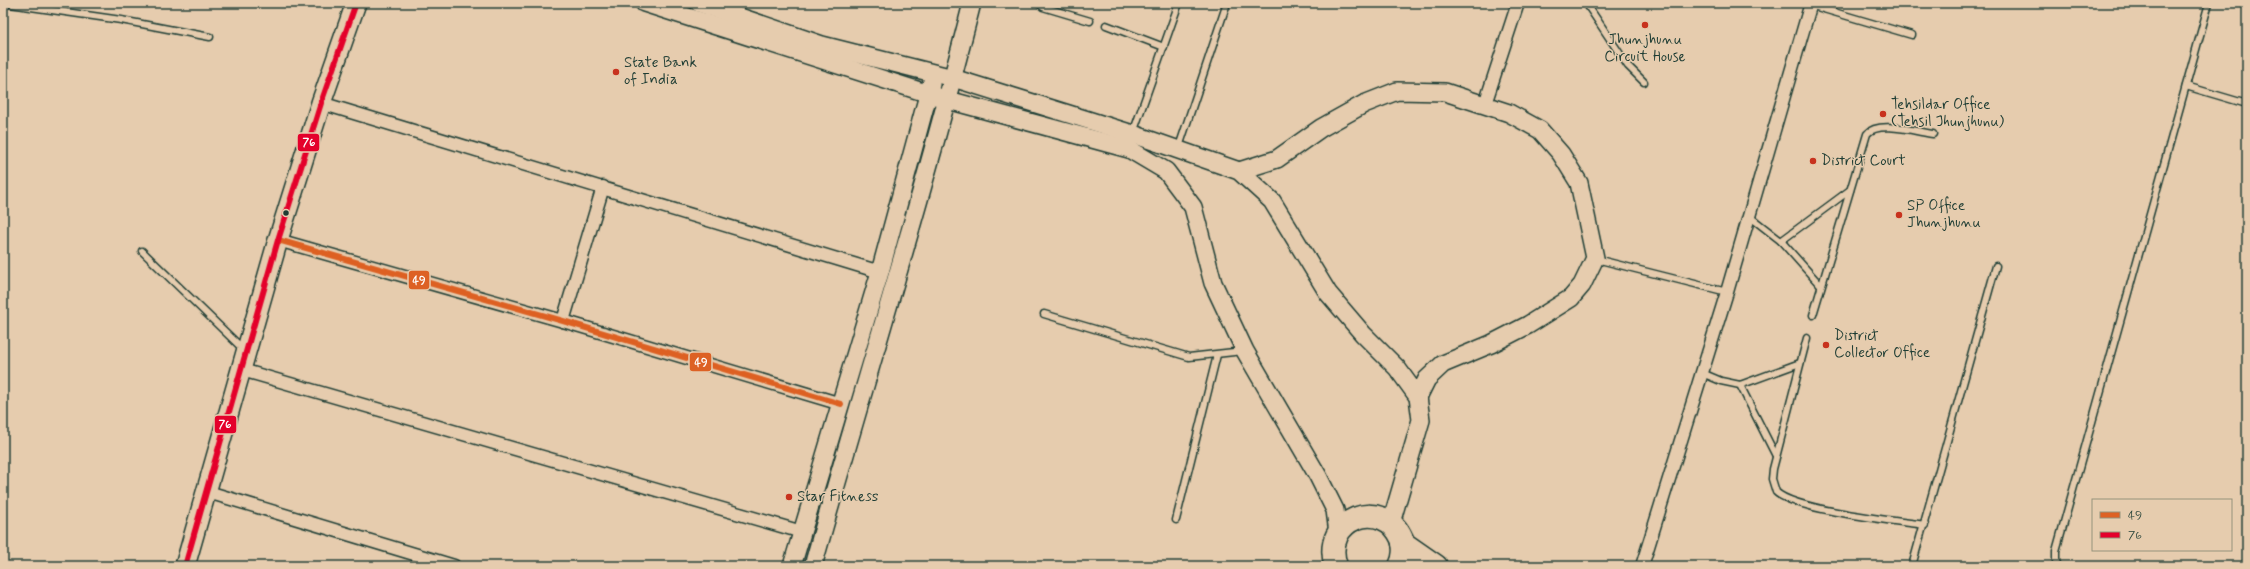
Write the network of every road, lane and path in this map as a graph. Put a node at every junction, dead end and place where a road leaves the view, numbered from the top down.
1 (644, 3) edge
2 (698, 3) edge
3 (972, 3) edge
4 (1038, 3) edge
5 (1179, 3) edge
6 (1227, 3) edge
7 (1518, 3) edge
8 (1586, 3) edge
9 (2210, 3) edge
10 (3, 4) edge
11 (1811, 4) edge
12 (353, 6) edge
13 (1090, 21) dead end
14 (1106, 25) dead end
15 (1912, 34) dead end
16 (210, 37) dead end
17 (1164, 47) junction
18 (934, 73) junction
19 (953, 78) junction
20 (1644, 82) dead end
21 (2186, 86) junction
22 (929, 94) junction
23 (948, 100) junction
24 (321, 102) junction
25 (1485, 104) junction
26 (2247, 104) edge
27 (1133, 134) junction
28 (1933, 134) dead end
29 (1178, 150) junction
30 (1239, 171) junction
31 (603, 187) junction
32 (1850, 190) junction
33 (1749, 216) junction
34 (278, 240) junction
35 (1781, 241) junction
36 (142, 251) dead end
37 (1595, 258) junction
38 (1996, 266) dead end
39 (880, 272) junction
40 (1821, 286) junction
41 (1726, 292) junction
42 (1044, 314) dead end
43 (1813, 315) dead end
44 (563, 321) junction
45 (1807, 338) dead end
46 (1245, 351) junction
47 (1217, 355) junction
48 (244, 361) junction
49 (1800, 363) junction
50 (1702, 373) junction
51 (1740, 385) junction
52 (1418, 397) junction
53 (841, 404) junction
54 (1776, 456) junction
55 (208, 492) junction
56 (1176, 520) dead end
57 (1391, 523) junction
58 (1925, 525) junction
59 (802, 532) junction
60 (1338, 533) junction
61 (1403, 543) junction
62 (185, 566) edge
63 (454, 566) edge
64 (792, 566) edge
65 (812, 566) edge
66 (1336, 566) edge
67 (1400, 566) edge
68 (1436, 566) edge
69 (1642, 566) edge
70 (1912, 566) edge
71 (2058, 566) edge

1 - 22 street
2 - 18 street
3 - 19 street
4 - 13 lane
5 - 17 lane
6 - 29 lane
7 - 25 street
8 - 20 lane
9 - 21 lane
10 - 16 lane
11 - 15 lane
11 - 33 street
12 - 24 main road
14 - 17 lane
17 - 27 lane
18 - 19 street
18 - 22 street
19 - 23 street
19 - 27 street
21 - 26 lane
21 - 71 lane
22 - 23 street
22 - 39 street
23 - 46 street
23 - 65 street
24 - 31 street
24 - 34 main road
25 - 30 street
25 - 37 street
27 - 29 street
28 - 32 lane
29 - 30 street
30 - 52 street
31 - 39 street
31 - 44 street
32 - 35 lane
32 - 40 lane
33 - 35 lane
33 - 41 street
34 - 44 street
34 - 48 main road
35 - 40 lane
36 - 48 lane
37 - 41 lane
37 - 52 street
38 - 58 lane
39 - 53 street
40 - 43 lane
41 - 50 street
42 - 47 lane
44 - 53 street
45 - 49 lane
46 - 47 lane
46 - 60 street
47 - 56 lane
48 - 55 main road
48 - 59 street
49 - 51 lane
49 - 54 lane
50 - 51 lane
50 - 69 street
51 - 54 lane
52 - 57 street
53 - 59 street
54 - 58 lane
55 - 62 main road
55 - 63 street
57 - 60 highway
57 - 61 highway
58 - 70 lane
59 - 64 street
60 - 66 highway
61 - 67 highway
61 - 68 highway

